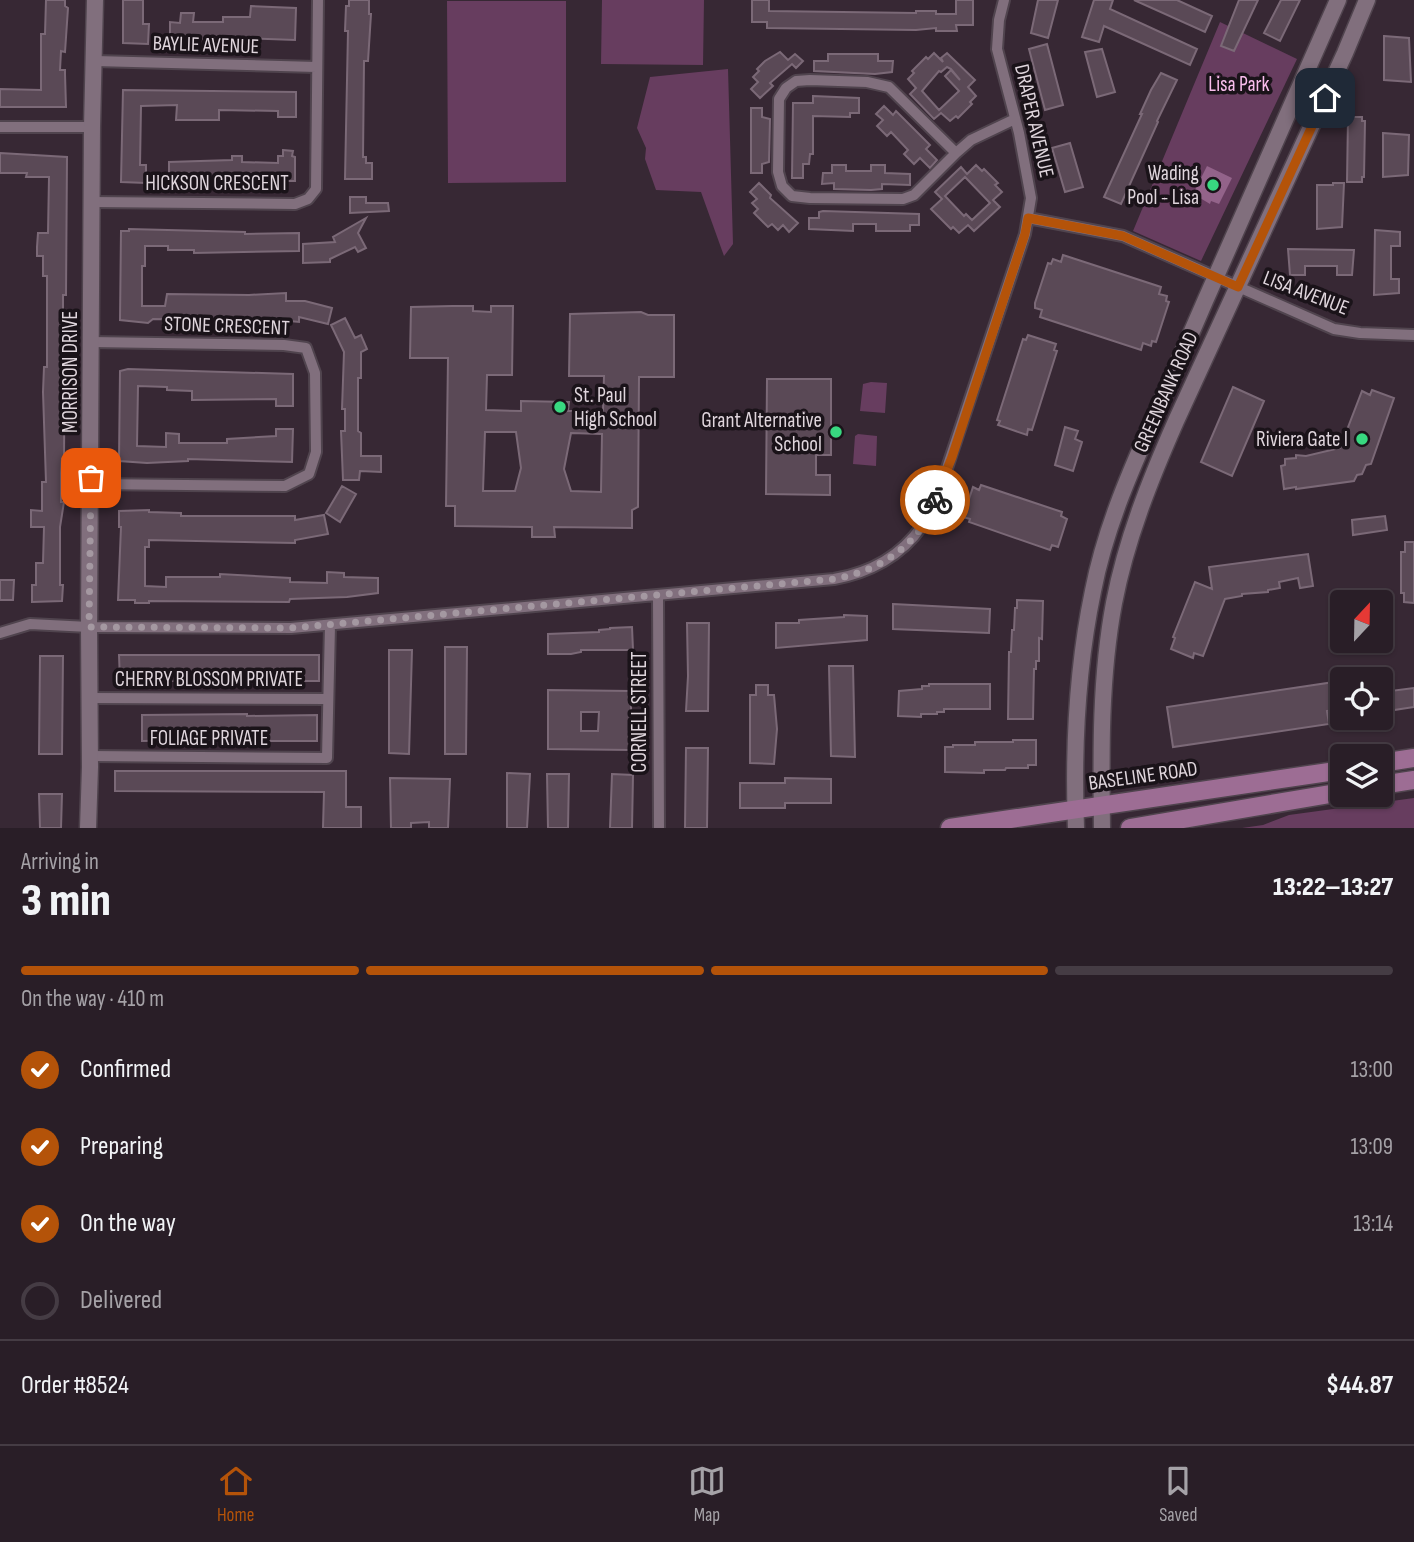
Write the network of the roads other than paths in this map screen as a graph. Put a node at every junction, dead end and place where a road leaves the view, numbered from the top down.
1 (95, 0) edge
2 (318, 0) edge
3 (1004, 0) edge
4 (1338, 0) edge
5 (1367, 0) edge
6 (94, 61) junction
7 (316, 67) junction
8 (1015, 119) junction
9 (0, 127) edge
10 (92, 127) junction
11 (956, 153) junction
12 (92, 202) junction
13 (1028, 218) junction
14 (1216, 277) junction
15 (1238, 287) junction
16 (1414, 335) edge
17 (92, 342) junction
18 (91, 484) junction
19 (658, 596) junction
20 (330, 625) junction
21 (89, 627) junction
22 (0, 633) edge
23 (89, 698) junction
24 (328, 699) junction
25 (90, 756) junction
26 (1414, 758) edge
27 (1393, 762) edge
28 (1330, 772) edge
29 (1414, 780) edge
30 (1393, 783) edge
31 (1330, 794) edge
32 (1102, 804) junction
33 (1075, 809) junction
34 (88, 828) edge
35 (659, 828) edge
36 (950, 828) edge
37 (1076, 828) edge
38 (1102, 828) edge
39 (1130, 828) edge

1 - 6 main road, MORRISON DRIVE
2 - 7 street, HICKSON CRESCENT
3 - 8 street, DRAPER AVENUE
4 - 14 main road, GREENBANK ROAD
5 - 15 main road, GREENBANK ROAD
6 - 7 street, BAYLIE AVENUE
6 - 10 main road, MORRISON DRIVE
7 - 12 street, HICKSON CRESCENT
8 - 11 street
8 - 13 street, DRAPER AVENUE
9 - 10 street
10 - 12 main road, MORRISON DRIVE
11 - 11 street
12 - 17 main road, MORRISON DRIVE
13 - 14 street, LISA AVENUE
13 - 19 street, DRAPER AVENUE
14 - 15 street, LISA AVENUE
14 - 33 main road, GREENBANK ROAD
15 - 16 street, LISA AVENUE
15 - 32 main road, GREENBANK ROAD
17 - 18 main road, MORRISON DRIVE
17 - 18 street, STONE CRESCENT
18 - 21 main road, MORRISON DRIVE
19 - 20 street, DRAPER AVENUE
19 - 35 street, CORNELL STREET
20 - 21 street, DRAPER AVENUE
20 - 24 street
21 - 22 street, DRAPER AVENUE
21 - 23 main road, MORRISON DRIVE
23 - 24 street, CHERRY BLOSSOM PRIVATE
23 - 25 main road, MORRISON DRIVE
24 - 25 street, FOLIAGE PRIVATE
25 - 34 main road, MORRISON DRIVE
26 - 27 main road
28 - 32 main road, BASELINE ROAD
29 - 30 main road
31 - 39 main road
32 - 33 main road, BASELINE ROAD
32 - 38 main road, GREENBANK ROAD
33 - 36 main road, BASELINE ROAD
33 - 37 main road, GREENBANK ROAD

